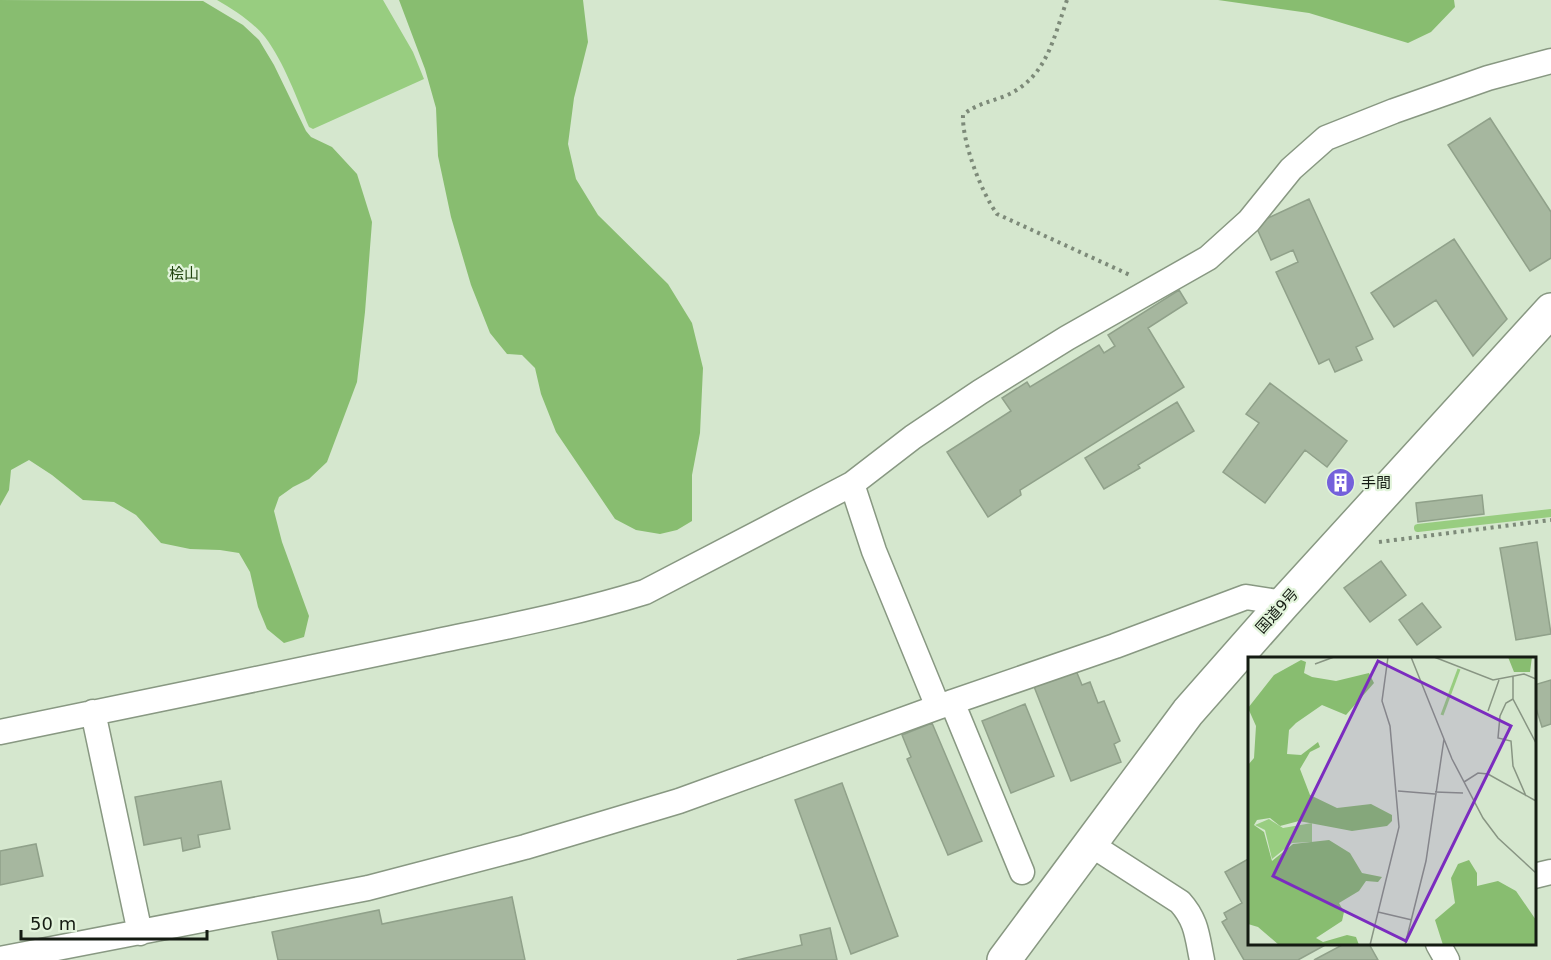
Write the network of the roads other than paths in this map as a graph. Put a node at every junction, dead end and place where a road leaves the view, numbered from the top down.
1 (1551, 61) edge
2 (1551, 310) edge
3 (852, 484) junction
4 (1284, 603) junction
5 (945, 704) junction
6 (93, 712) junction
7 (0, 732) edge
8 (1090, 844) junction
9 (1551, 872) edge
10 (1022, 873) dead end
11 (1536, 876) edge
12 (140, 933) junction
13 (1439, 945) edge
14 (0, 959) edge
15 (1004, 960) edge
16 (1202, 960) edge
17 (1447, 960) edge

1 - 3 street
2 - 4 highway, 国道9号
3 - 5 street
3 - 6 street
4 - 5 street
4 - 8 highway, 国道9号
5 - 10 street
5 - 12 street
6 - 7 street
6 - 12 street
8 - 15 highway, 国道9号
8 - 16 street
9 - 11 street
12 - 14 street
13 - 17 street

